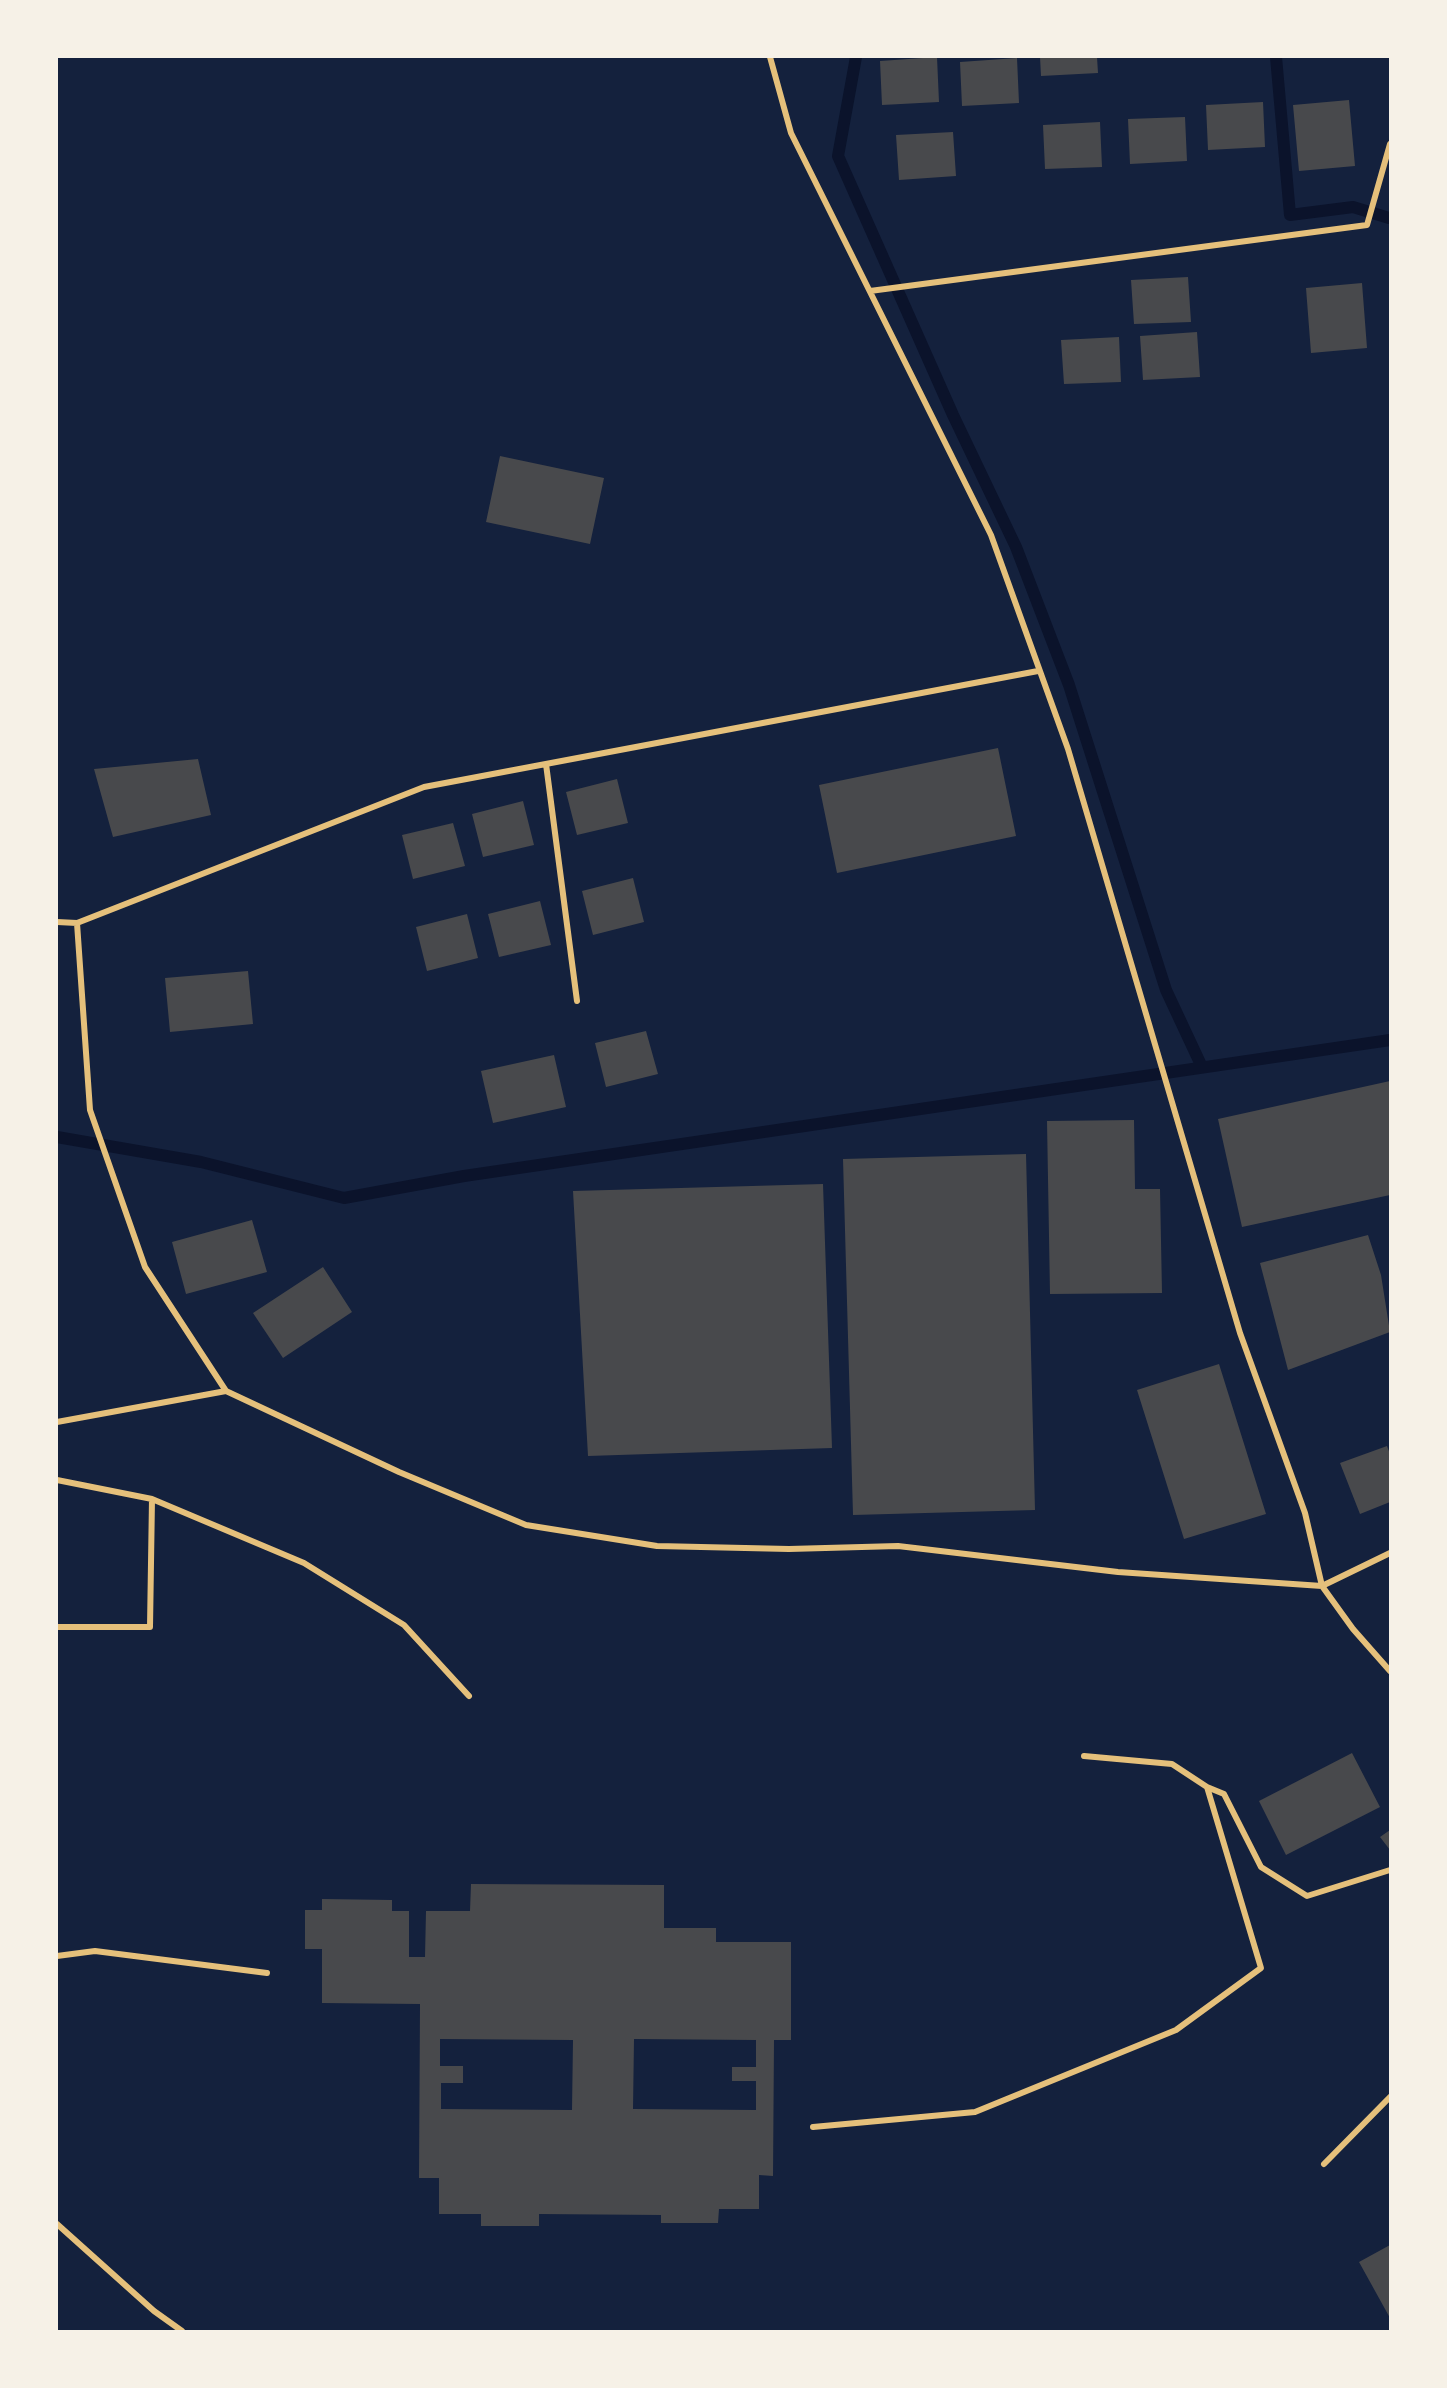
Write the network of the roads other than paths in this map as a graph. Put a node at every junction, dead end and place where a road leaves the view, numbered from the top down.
1 (770, 57) edge
2 (1390, 144) edge
3 (872, 291) junction
4 (1038, 671) junction
5 (546, 764) junction
6 (57, 922) edge
7 (77, 923) junction
8 (577, 1001) dead end
9 (226, 1391) junction
10 (57, 1422) edge
11 (57, 1480) edge
12 (152, 1499) junction
13 (1390, 1553) edge
14 (1322, 1586) junction
15 (57, 1627) edge
16 (1390, 1671) edge
17 (469, 1696) dead end
18 (1084, 1756) dead end
19 (1207, 1787) junction
20 (1390, 1870) edge
21 (57, 1956) edge
22 (267, 1973) dead end
23 (1390, 2097) edge
24 (813, 2127) dead end
25 (1324, 2164) dead end
26 (57, 2224) edge
27 (182, 2331) edge

1 - 3 street
2 - 3 street
3 - 4 street
4 - 5 street
4 - 14 street
5 - 7 street
5 - 8 street
6 - 7 street
7 - 9 street
9 - 10 street
9 - 14 street
11 - 12 street
12 - 15 street
12 - 17 street
13 - 14 street
14 - 16 street
18 - 19 street
19 - 20 street
19 - 24 street
21 - 22 street
23 - 25 street
26 - 27 street

